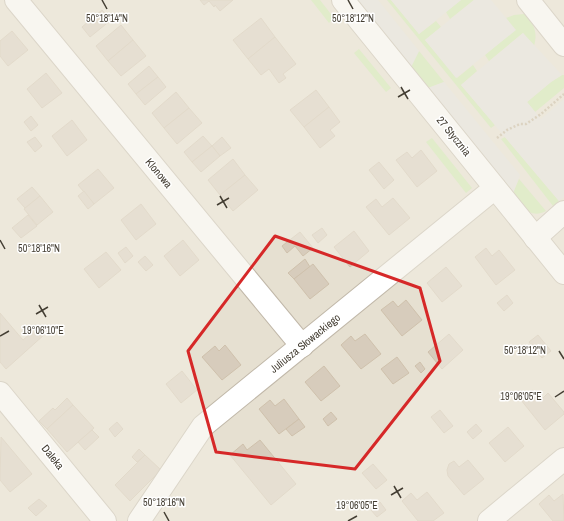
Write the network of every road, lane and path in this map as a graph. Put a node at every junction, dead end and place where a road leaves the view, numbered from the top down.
1 (16, 0) edge
2 (343, 0) edge
3 (528, 0) edge
4 (564, 45) edge
5 (564, 94) edge
6 (497, 138) dead end
7 (495, 188) junction
8 (564, 212) edge
9 (535, 238) junction
10 (564, 273) edge
11 (302, 346) junction
12 (0, 393) edge
13 (564, 460) edge
14 (106, 521) edge
15 (139, 521) edge
16 (489, 521) edge

1 - 11 street, Klonowa
2 - 7 street, 27 Stycznia
3 - 4 street
5 - 6 path
7 - 9 street, 27 Stycznia
7 - 11 street, Juliusza Słowackiego
8 - 9 street
9 - 10 street, 27 Stycznia
11 - 15 street, Juliusza Słowackiego
12 - 14 street, Daleka
13 - 16 street

